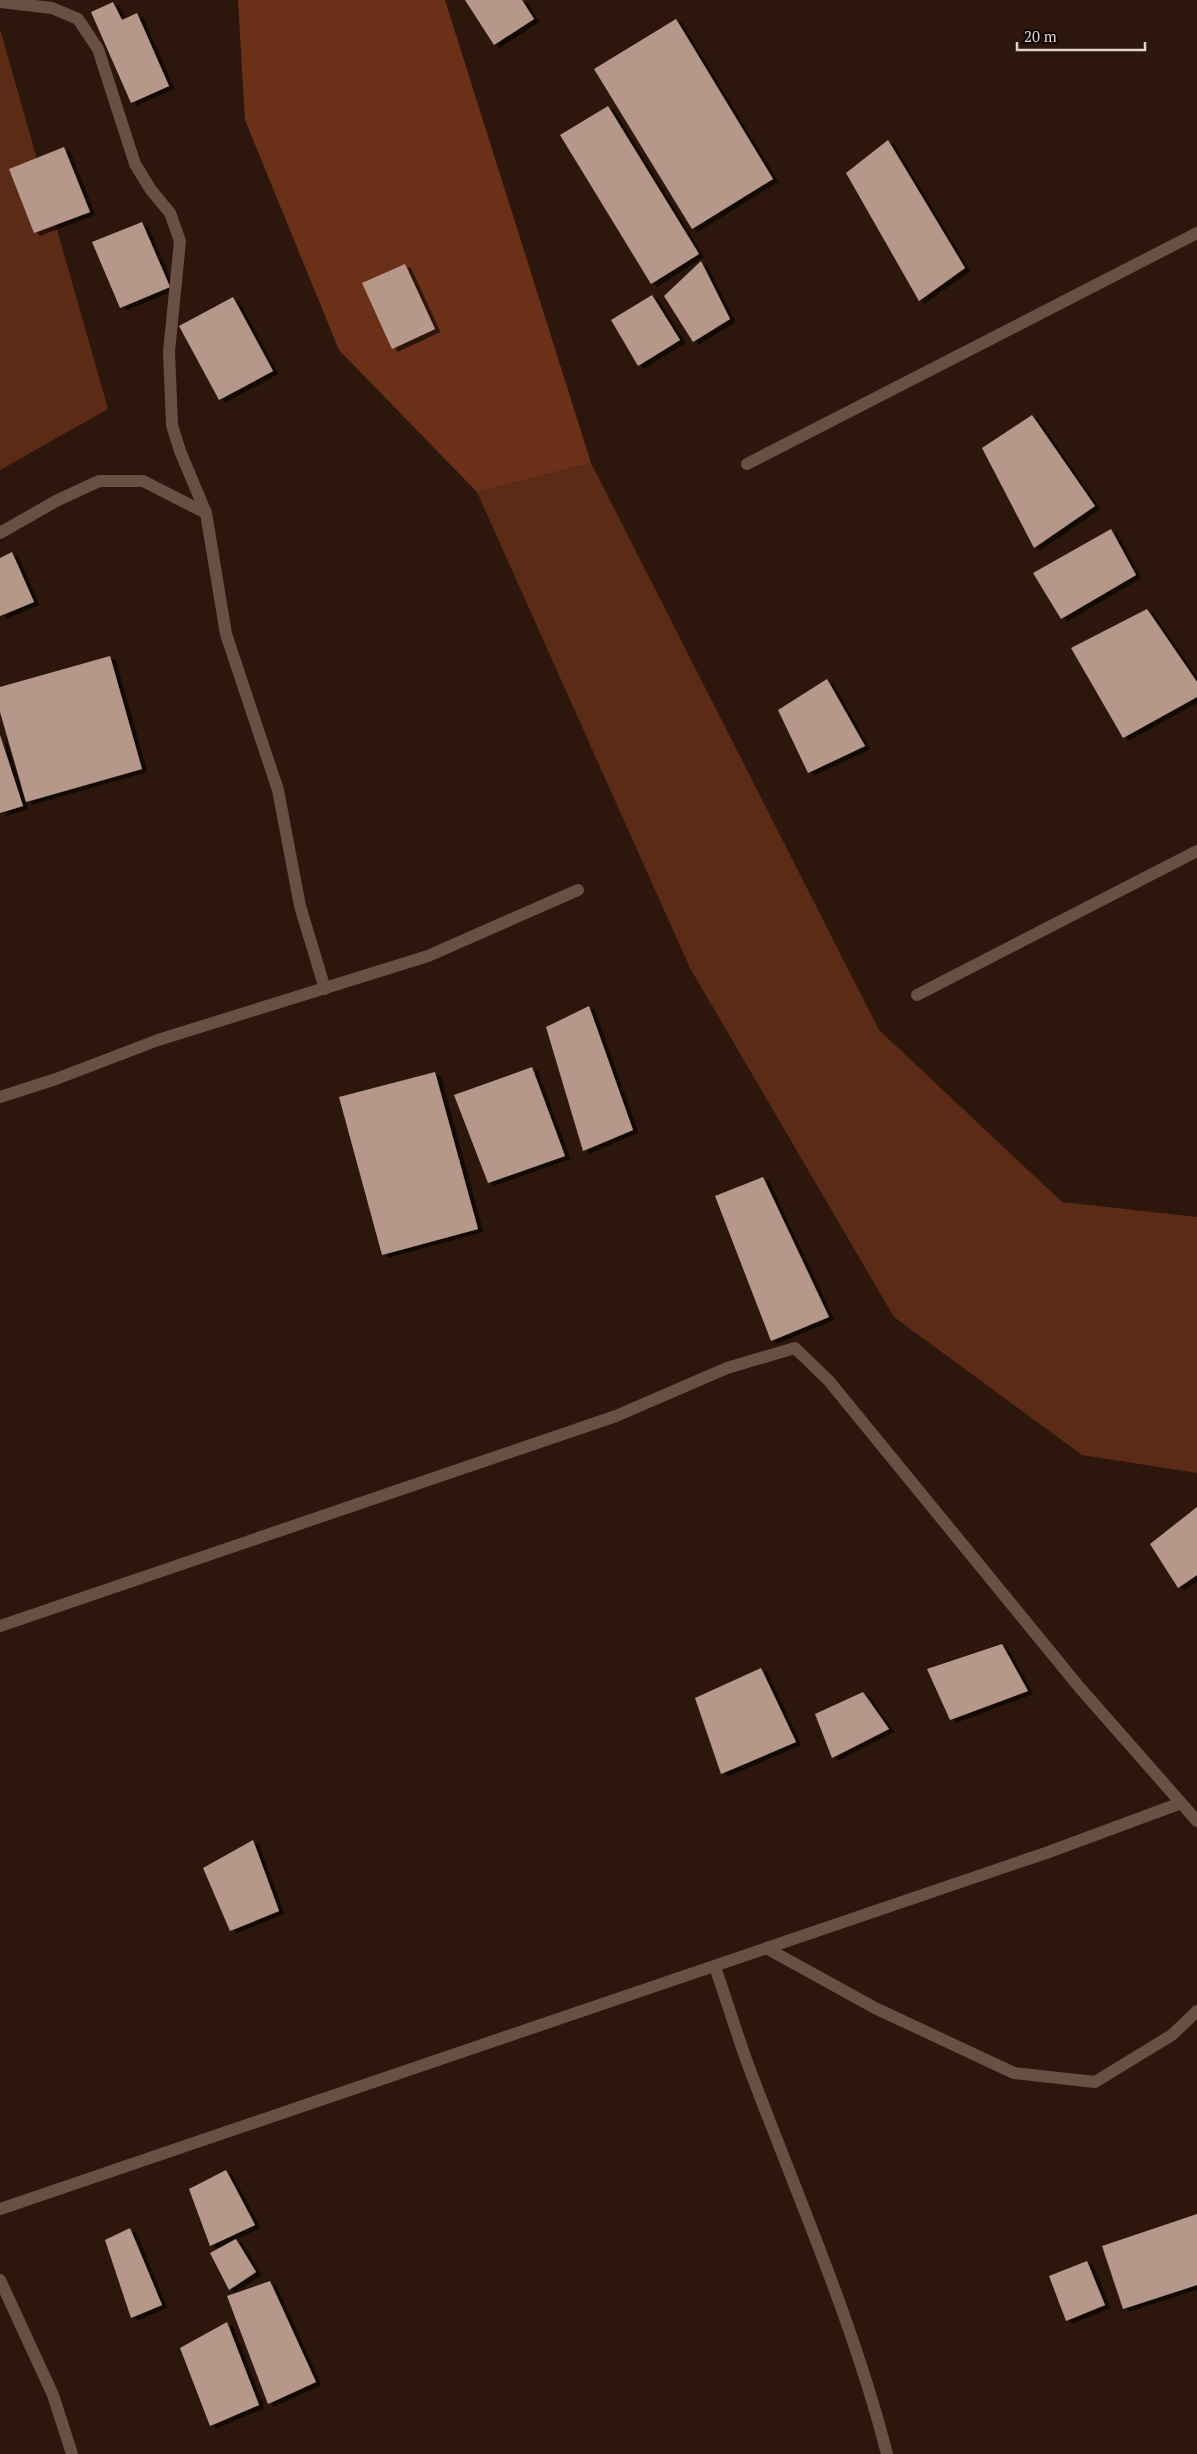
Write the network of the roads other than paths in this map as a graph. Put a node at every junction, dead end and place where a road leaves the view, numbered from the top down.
1 (2, 1) edge
2 (1197, 233) edge
3 (747, 464) dead end
4 (206, 514) junction
5 (0, 533) edge
6 (1197, 851) edge
7 (578, 890) dead end
8 (325, 989) junction
9 (918, 995) dead end
10 (0, 1097) edge
11 (0, 1626) edge
12 (1180, 1803) junction
13 (1197, 1821) edge
14 (768, 1949) junction
15 (715, 1967) junction
16 (1197, 2011) edge
17 (0, 2209) edge
18 (0, 2280) edge
19 (72, 2454) edge
20 (887, 2454) edge

1 - 4 street
2 - 3 street
4 - 5 street
4 - 8 street
6 - 9 street
7 - 8 street
8 - 10 street
11 - 12 street
12 - 13 street
12 - 14 street
14 - 15 street
14 - 16 street
15 - 17 street
15 - 20 street
18 - 19 street

